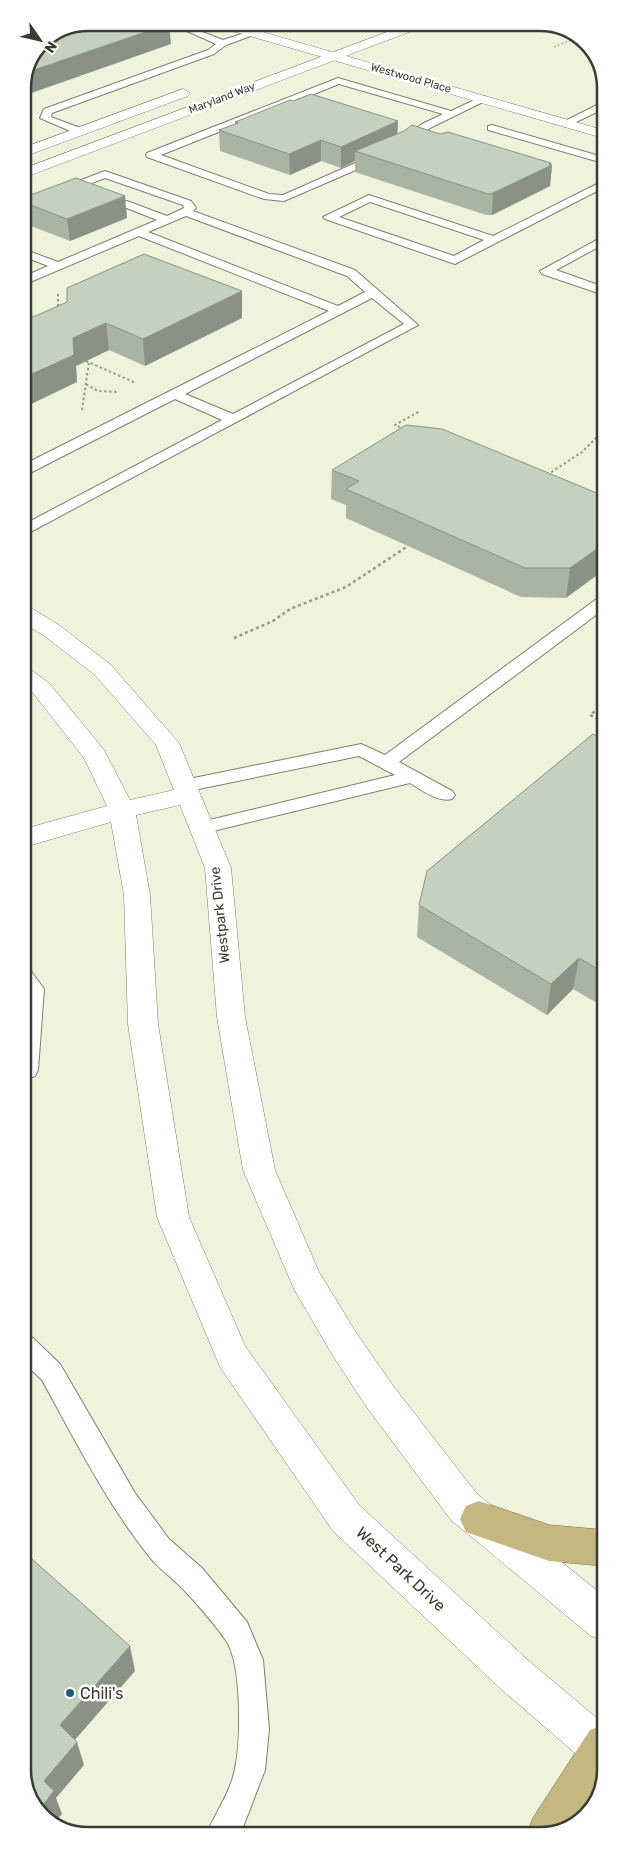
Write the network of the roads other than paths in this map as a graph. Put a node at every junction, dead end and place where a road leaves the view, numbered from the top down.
1 (192, 31) edge
2 (248, 31) edge
3 (400, 31) edge
4 (254, 33) junction
5 (322, 41) dead end
6 (222, 43) junction
7 (305, 48) junction
8 (287, 54) dead end
9 (333, 56) junction
10 (196, 88) dead end
11 (484, 99) junction
12 (597, 108) edge
13 (452, 114) junction
14 (566, 123) junction
15 (492, 128) dead end
16 (79, 131) junction
17 (597, 132) edge
18 (31, 150) edge
19 (81, 152) junction
20 (597, 158) edge
21 (31, 171) edge
22 (76, 186) junction
23 (597, 188) edge
24 (92, 191) edge
25 (31, 203) edge
26 (123, 203) dead end
27 (186, 212) junction
28 (168, 220) junction
29 (138, 232) junction
30 (494, 240) junction
31 (597, 243) edge
32 (31, 255) edge
33 (58, 266) junction
34 (31, 278) edge
35 (597, 288) edge
36 (373, 294) junction
37 (338, 310) junction
38 (171, 395) junction
39 (232, 419) junction
40 (31, 467) edge
41 (31, 524) edge
42 (597, 606) edge
43 (31, 618) edge
44 (31, 682) edge
45 (386, 763) junction
46 (412, 777) junction
47 (186, 791) junction
48 (446, 795) dead end
49 (122, 810) junction
50 (201, 828) junction
51 (31, 836) edge
52 (31, 985) edge
53 (31, 1019) edge
54 (31, 1353) edge
55 (479, 1519) junction
56 (597, 1547) edge
57 (597, 1615) edge
58 (597, 1742) edge
59 (597, 1761) edge
60 (553, 1825) edge
61 (227, 1827) edge

1 - 6 lane
2 - 4 street, Westwood Place
3 - 9 street, Maryland Way
4 - 6 lane
4 - 7 street, Westwood Place
5 - 7 street
6 - 16 lane
7 - 8 street
7 - 9 street, Westwood Place
9 - 11 street, Westwood Place
9 - 19 street, Maryland Way
10 - 16 street, Maryland Way
11 - 13 lane
11 - 14 street, Westwood Place
12 - 14 lane
13 - 13 lane
14 - 17 street, Westwood Place
15 - 20 lane
16 - 18 street, Maryland Way
16 - 19 street
19 - 21 street, Maryland Way
22 - 24 lane
22 - 25 lane
22 - 27 lane
23 - 30 lane
26 - 28 lane
27 - 28 lane
27 - 36 lane
28 - 29 lane
29 - 33 lane
29 - 37 lane
30 - 30 lane
31 - 35 lane
32 - 33 lane
33 - 34 lane
36 - 37 lane
36 - 39 lane
37 - 38 lane
38 - 39 lane
38 - 40 lane
39 - 41 lane
42 - 45 lane
43 - 47 street, Westpark Drive
44 - 49 street
45 - 46 lane
45 - 47 lane
46 - 48 lane
46 - 50 lane
47 - 49 street
47 - 50 street, Westpark Drive
49 - 51 street
49 - 58 street, West Park Drive
50 - 55 street, Westpark Drive
52 - 53 lane
54 - 61 lane
55 - 56 main road
55 - 57 street
59 - 60 main road

